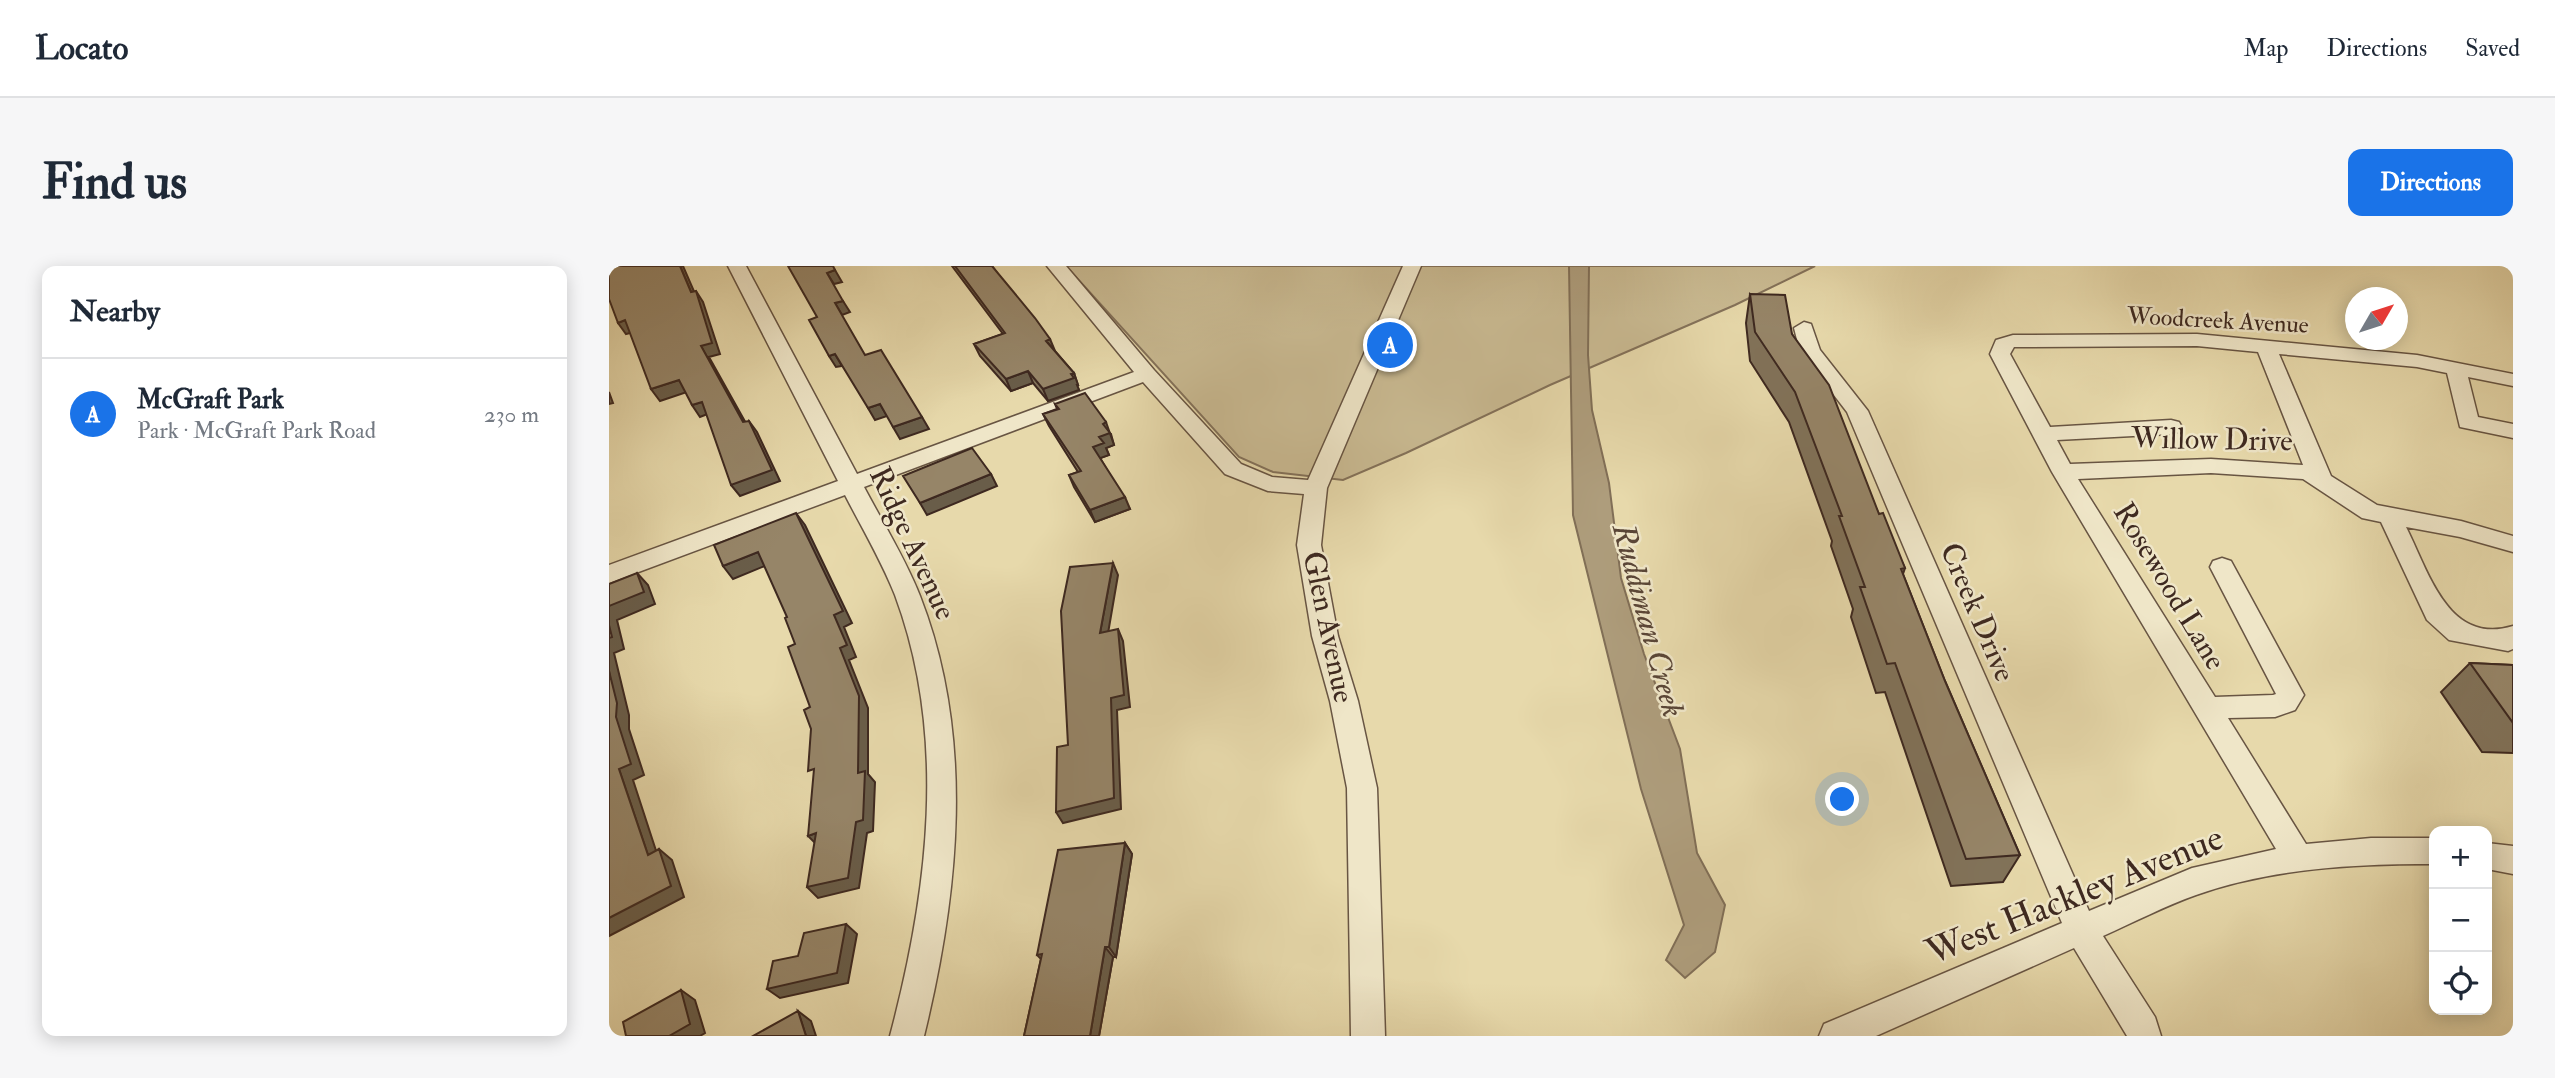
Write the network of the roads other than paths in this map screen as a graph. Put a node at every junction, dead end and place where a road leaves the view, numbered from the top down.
1 (737, 266) edge
2 (1056, 266) edge
3 (1412, 266) edge
4 (1804, 328) dead end
5 (2003, 344) joint
6 (2266, 347) junction
7 (2456, 369) junction
8 (1147, 374) junction
9 (2513, 380) edge
10 (2171, 427) dead end
11 (2513, 431) edge
12 (2042, 434) junction
13 (2063, 472) junction
14 (2321, 480) junction
15 (850, 484) junction
16 (1316, 488) junction
17 (2389, 515) junction
18 (2513, 544) edge
19 (2223, 567) dead end
20 (609, 574) edge
21 (2513, 636) edge
22 (2207, 708) junction
23 (2429, 851) edge
24 (2297, 856) junction
25 (2492, 857) edge
26 (2513, 860) edge
27 (2081, 930) junction
28 (907, 1036) edge
29 (1368, 1036) edge
30 (1836, 1036) edge
31 (2144, 1036) edge

1 - 15 street, Ridge Avenue
2 - 8 street
3 - 16 street, Glen Avenue
4 - 27 street, Creek Drive
5 - 6 street, Woodcreek Avenue
5 - 12 street, Rosewood Lane
6 - 7 street, Woodcreek Avenue
6 - 14 street
7 - 9 street, Woodcreek Avenue
7 - 11 street
8 - 15 street
8 - 16 street
10 - 12 street
12 - 13 street, Rosewood Lane
13 - 14 street, Willow Drive
13 - 22 street, Rosewood Lane
14 - 17 street, Willow Drive
15 - 20 street
15 - 28 street, Ridge Avenue
16 - 29 street, Glen Avenue
17 - 18 street, Willow Drive
17 - 21 street
19 - 22 street
22 - 24 street, Rosewood Lane
23 - 24 street, West Hackley Avenue
24 - 27 street, West Hackley Avenue
25 - 26 street
27 - 30 street, West Hackley Avenue
27 - 31 street, Creek Drive

